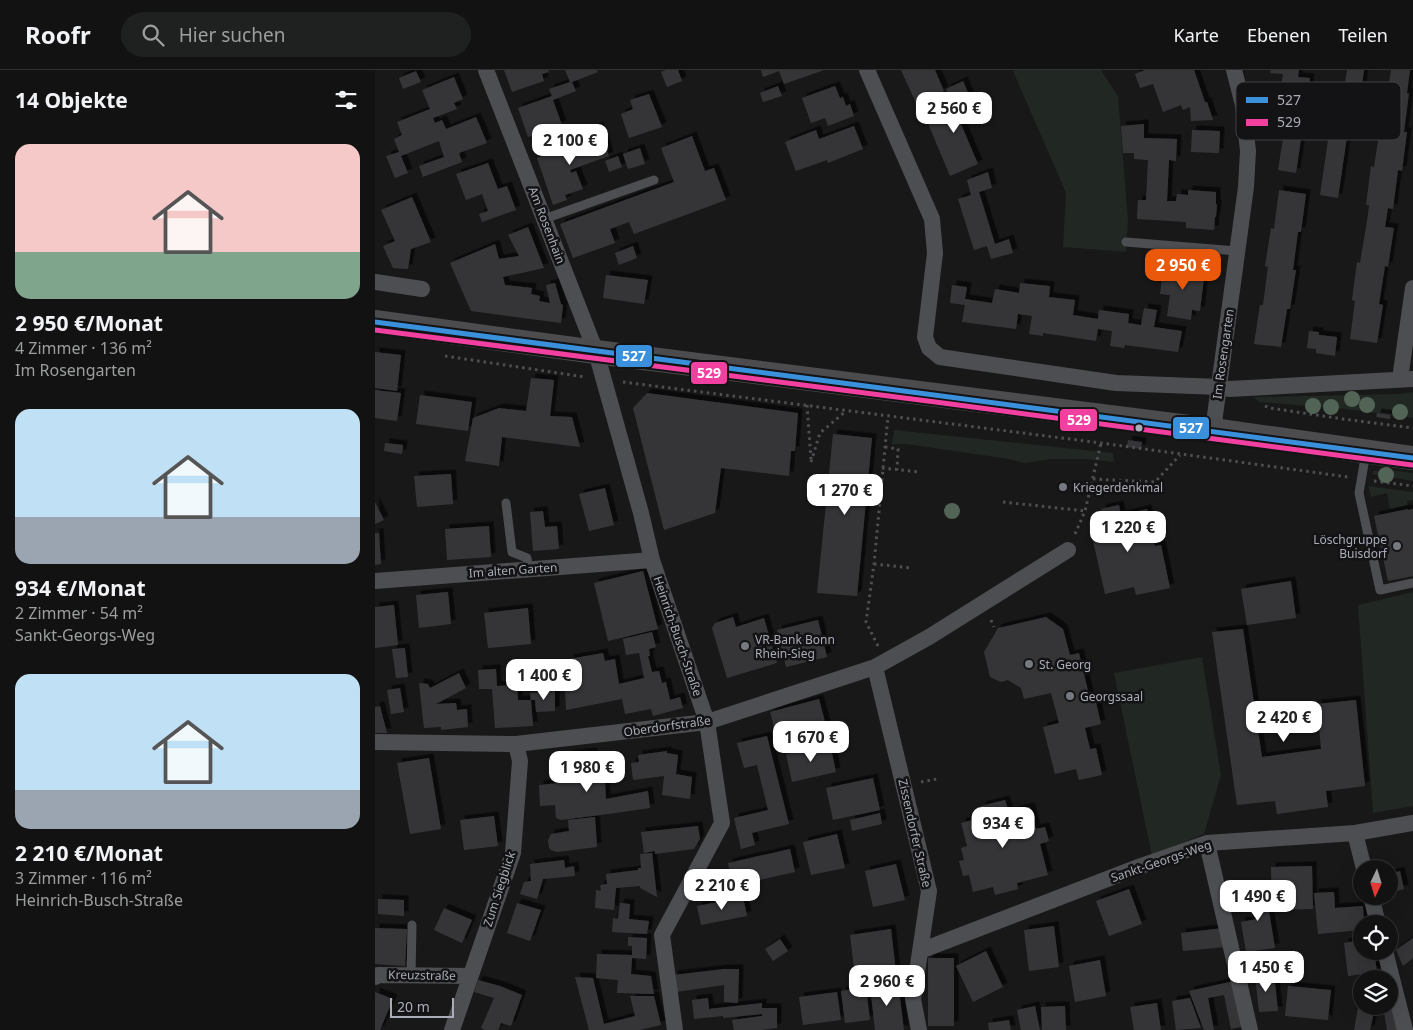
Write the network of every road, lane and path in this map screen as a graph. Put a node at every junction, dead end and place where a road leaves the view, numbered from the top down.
1 (486, 70) edge
2 (867, 70) edge
3 (1247, 140) edge
4 (655, 180) dead end
5 (544, 219) junction
6 (1127, 242) dead end
7 (1237, 252) junction
8 (375, 282) edge
9 (1413, 288) edge
10 (422, 289) dead end
11 (375, 322) edge
12 (596, 352) junction
13 (439, 355) dead end
14 (1407, 379) edge
15 (604, 380) junction
16 (1219, 387) junction
17 (807, 405) junction
18 (1270, 408) dead end
19 (847, 410) junction
20 (888, 416) junction
21 (1413, 428) edge
22 (1213, 430) junction
23 (1101, 443) junction
24 (885, 447) junction
25 (1365, 452) junction
26 (1181, 454) junction
27 (1413, 458) edge
28 (882, 468) junction
29 (897, 470) junction
30 (920, 472) dead end
31 (1093, 479) junction
32 (1361, 479) junction
33 (1413, 486) edge
34 (1003, 502) dead end
35 (506, 503) dead end
36 (1085, 511) junction
37 (1068, 550) joint
38 (652, 560) junction
39 (874, 564) junction
40 (912, 568) dead end
41 (528, 569) junction
42 (375, 581) edge
43 (1413, 583) edge
44 (880, 664) junction
45 (707, 722) junction
46 (375, 742) edge
47 (516, 744) junction
48 (1413, 823) edge
49 (1355, 833) junction
50 (1207, 843) junction
51 (1362, 860) edge
52 (412, 925) dead end
53 (920, 951) junction
54 (1387, 960) edge
55 (411, 975) junction
56 (470, 976) junction
57 (375, 977) edge
58 (452, 1030) edge
59 (675, 1030) edge
60 (919, 1030) edge
61 (1250, 1030) edge
62 (1405, 1030) edge

1 - 5 street, Am Rosenhain
2 - 16 street
3 - 7 street, Im Rosengarten
4 - 5 lane
5 - 12 street, Am Rosenhain
6 - 7 lane
7 - 16 street, Im Rosengarten
8 - 10 street
9 - 14 street
11 - 12 main road
12 - 15 street, Heinrich-Busch-Straße
12 - 22 main road
13 - 15 path
14 - 16 street
15 - 17 path
15 - 38 street, Heinrich-Busch-Straße
16 - 22 street, Im Rosengarten
17 - 19 path
17 - 19 path
18 - 21 path
19 - 20 path
20 - 23 path
20 - 24 path
22 - 25 main road
23 - 26 path
23 - 31 path
24 - 28 path
24 - 29 path
25 - 27 main road
25 - 32 lane
26 - 31 path
26 - 32 path
28 - 29 path
28 - 39 path
29 - 30 path
31 - 36 path
32 - 33 path
32 - 43 lane
34 - 36 path
35 - 41 lane
36 - 37 path
37 - 44 street, Oberdorfstraße
38 - 41 street, Im alten Garten
38 - 45 street, Heinrich-Busch-Straße
39 - 40 path
39 - 44 path
41 - 42 street, Im alten Garten
44 - 45 street, Oberdorfstraße
44 - 53 street, Zissendorfer Straße
45 - 47 street, Oberdorfstraße
45 - 59 street, Heinrich-Busch-Straße
46 - 47 street, Oberdorfstraße
47 - 56 street, Zum Siegblick
48 - 49 street, Sankt-Georgs-Weg
49 - 50 street, Sankt-Georgs-Weg
49 - 51 street
50 - 53 street, Sankt-Georgs-Weg
50 - 61 street
52 - 55 lane
53 - 60 street, Zissendorfer Straße
54 - 62 street
55 - 56 street, Kreuzstraße
55 - 57 street, Kreuzstraße
56 - 58 street, Zum Siegblick

